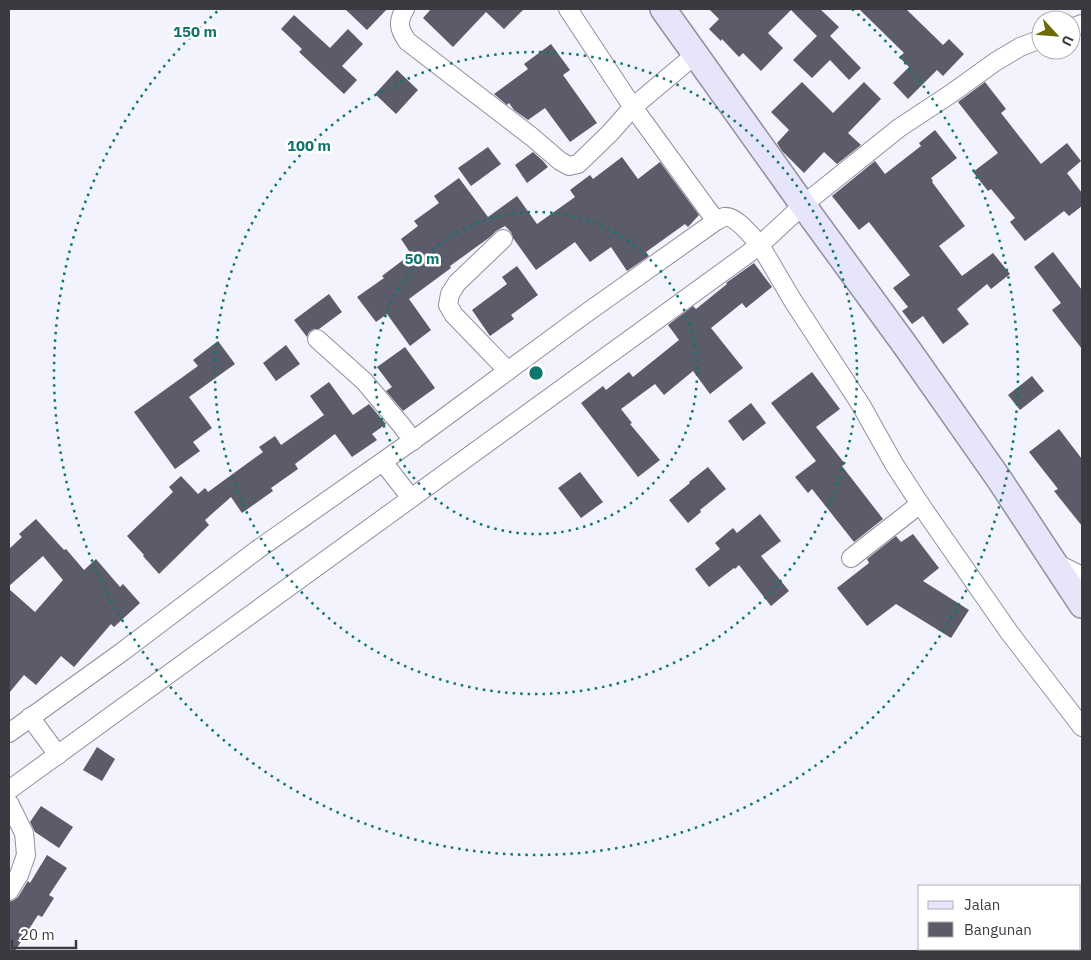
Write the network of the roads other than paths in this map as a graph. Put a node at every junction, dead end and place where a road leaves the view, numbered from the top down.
1 (405, 9) edge
2 (568, 9) edge
3 (663, 9) edge
4 (1031, 43) edge
5 (688, 61) junction
6 (638, 102) junction
7 (802, 206) junction
8 (725, 220) junction
9 (503, 238) dead end
10 (763, 242) junction
11 (317, 339) dead end
12 (508, 371) junction
13 (413, 440) junction
14 (383, 462) junction
15 (411, 498) junction
16 (920, 504) junction
17 (851, 558) dead end
18 (1055, 563) junction
19 (1082, 576) edge
20 (1082, 605) edge
21 (30, 717) junction
22 (1082, 727) edge
23 (9, 732) edge
24 (58, 754) junction
25 (9, 790) edge
26 (9, 803) edge
27 (9, 891) edge

1 - 6 street
2 - 6 street
3 - 5 main road
4 - 7 street
5 - 6 street
5 - 7 main road
6 - 8 street
7 - 10 street
7 - 18 main road
8 - 10 street
8 - 12 street
9 - 12 street
10 - 15 street
10 - 16 street
11 - 13 street
12 - 13 street
13 - 14 street
14 - 15 street
14 - 21 street
15 - 24 street
16 - 17 street
16 - 22 street
18 - 19 street
18 - 20 main road
21 - 23 street
21 - 24 street
24 - 25 street
26 - 27 street

